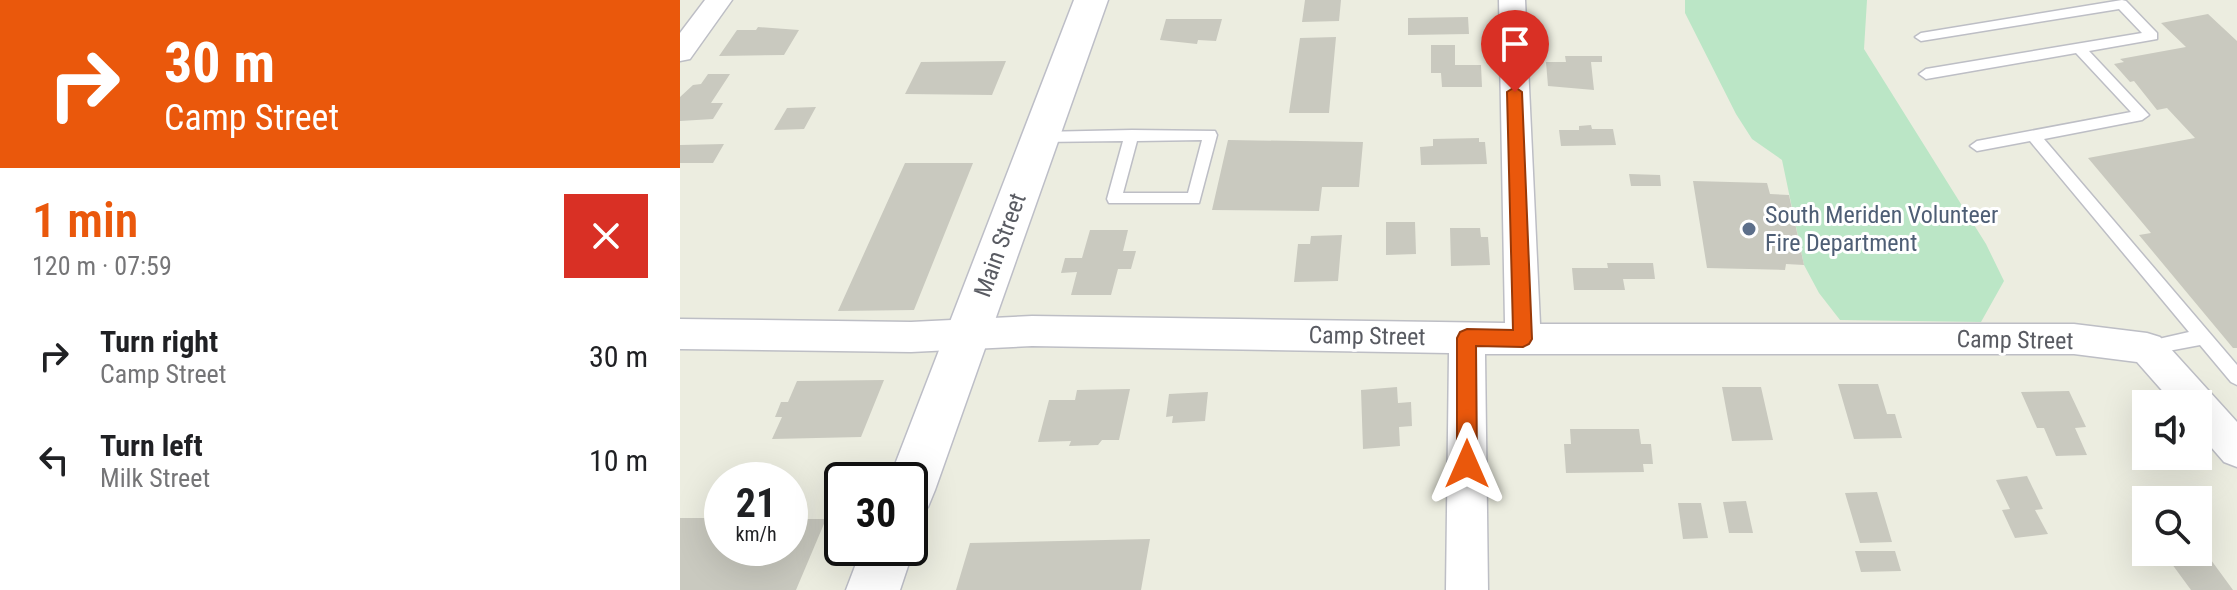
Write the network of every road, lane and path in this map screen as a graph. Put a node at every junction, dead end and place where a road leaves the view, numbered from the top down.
1 (719, 0) edge
2 (1091, 0) edge
3 (1512, 0) edge
4 (1921, 37) dead end
5 (2079, 48) junction
6 (680, 52) edge
7 (1926, 74) dead end
8 (1132, 135) junction
9 (2033, 135) junction
10 (1040, 137) junction
11 (1977, 146) dead end
12 (680, 334) edge
13 (967, 335) junction
14 (2203, 337) junction
15 (1467, 338) junction
16 (1523, 339) junction
17 (2147, 348) junction
18 (2237, 377) edge
19 (2185, 390) edge
20 (2212, 420) edge
21 (2237, 449) edge
22 (920, 462) edge
23 (882, 566) edge
24 (873, 590) edge
25 (1467, 590) edge

1 - 6 street
2 - 10 main road, Main Street
3 - 16 street
4 - 5 lane
5 - 7 lane
5 - 9 lane
8 - 8 lane
8 - 10 lane
9 - 11 lane
9 - 14 lane
10 - 13 main road, Main Street
12 - 13 street, Camp Street
13 - 15 street, Camp Street
13 - 22 main road, Main Street
14 - 17 lane
14 - 18 lane
15 - 16 street, Camp Street
15 - 25 street
16 - 17 street, Camp Street
17 - 19 street
20 - 21 street
23 - 24 main road

